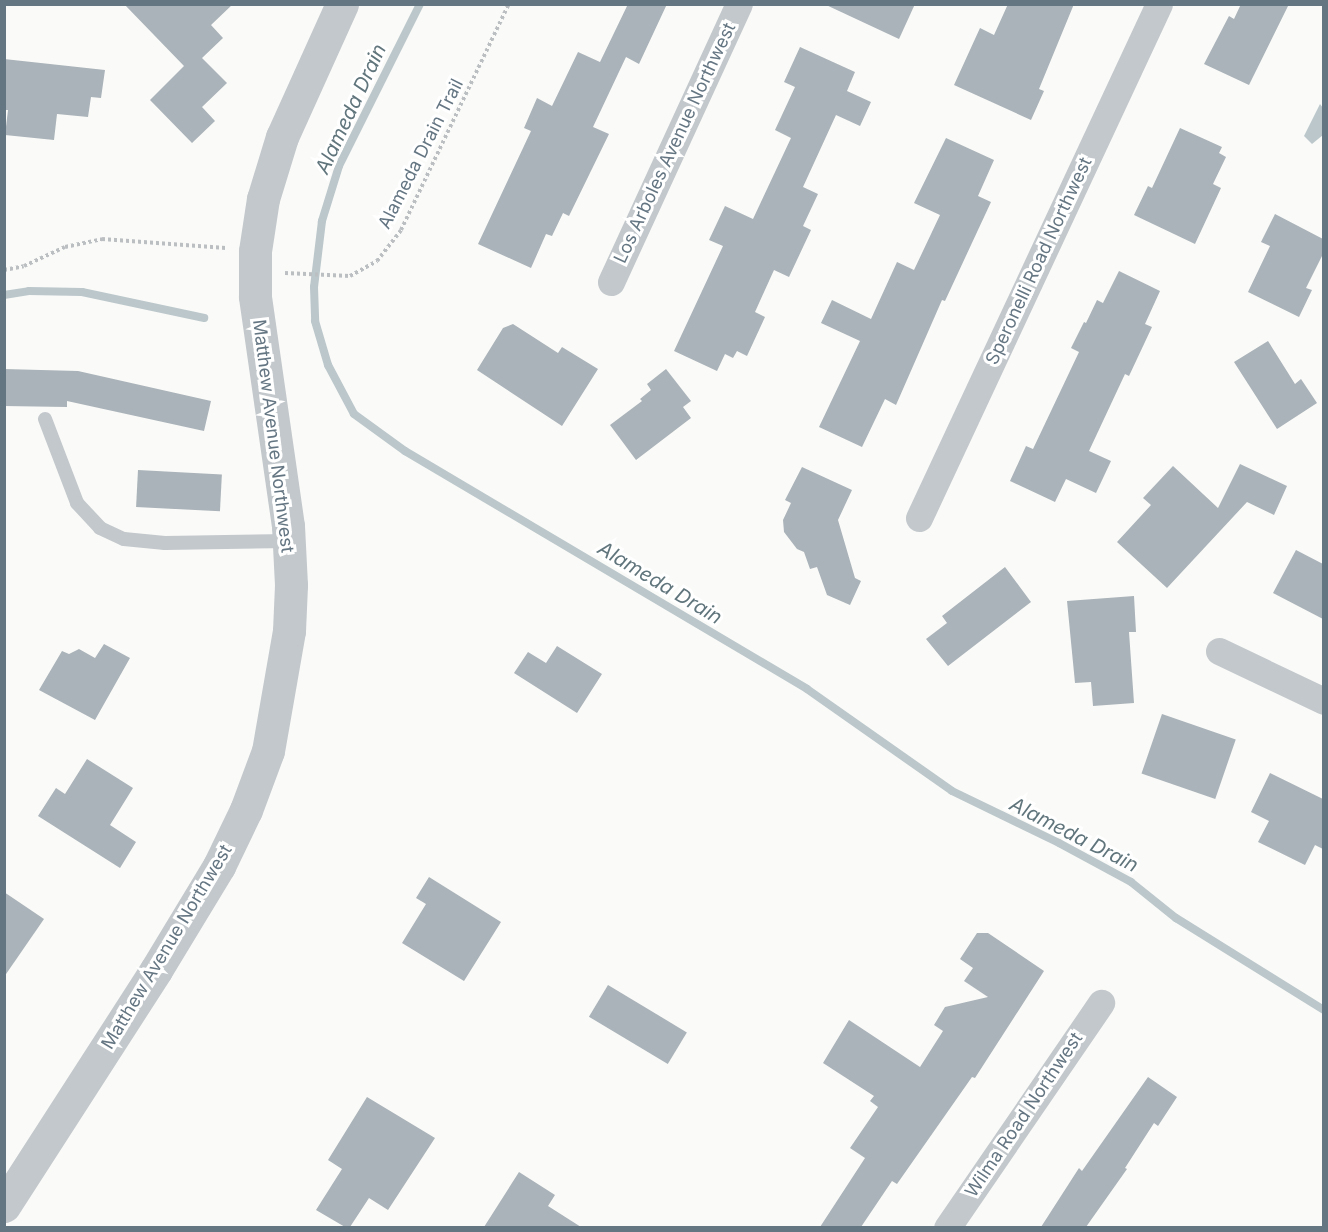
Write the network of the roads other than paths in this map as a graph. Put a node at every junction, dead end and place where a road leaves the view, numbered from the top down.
1 (342, 4) edge
2 (739, 4) edge
3 (1159, 4) edge
4 (611, 282) dead end
5 (45, 418) dead end
6 (919, 518) dead end
7 (289, 541) junction
8 (1219, 651) dead end
9 (1323, 701) edge
10 (1101, 1003) dead end
11 (4, 1206) edge
12 (948, 1227) edge

1 - 7 street, Matthew Avenue Northwest
2 - 4 street, Los Arboles Avenue Northwest
3 - 6 street, Speronelli Road Northwest
5 - 7 lane
7 - 11 street, Matthew Avenue Northwest
8 - 9 street
10 - 12 street, Wilma Road Northwest

